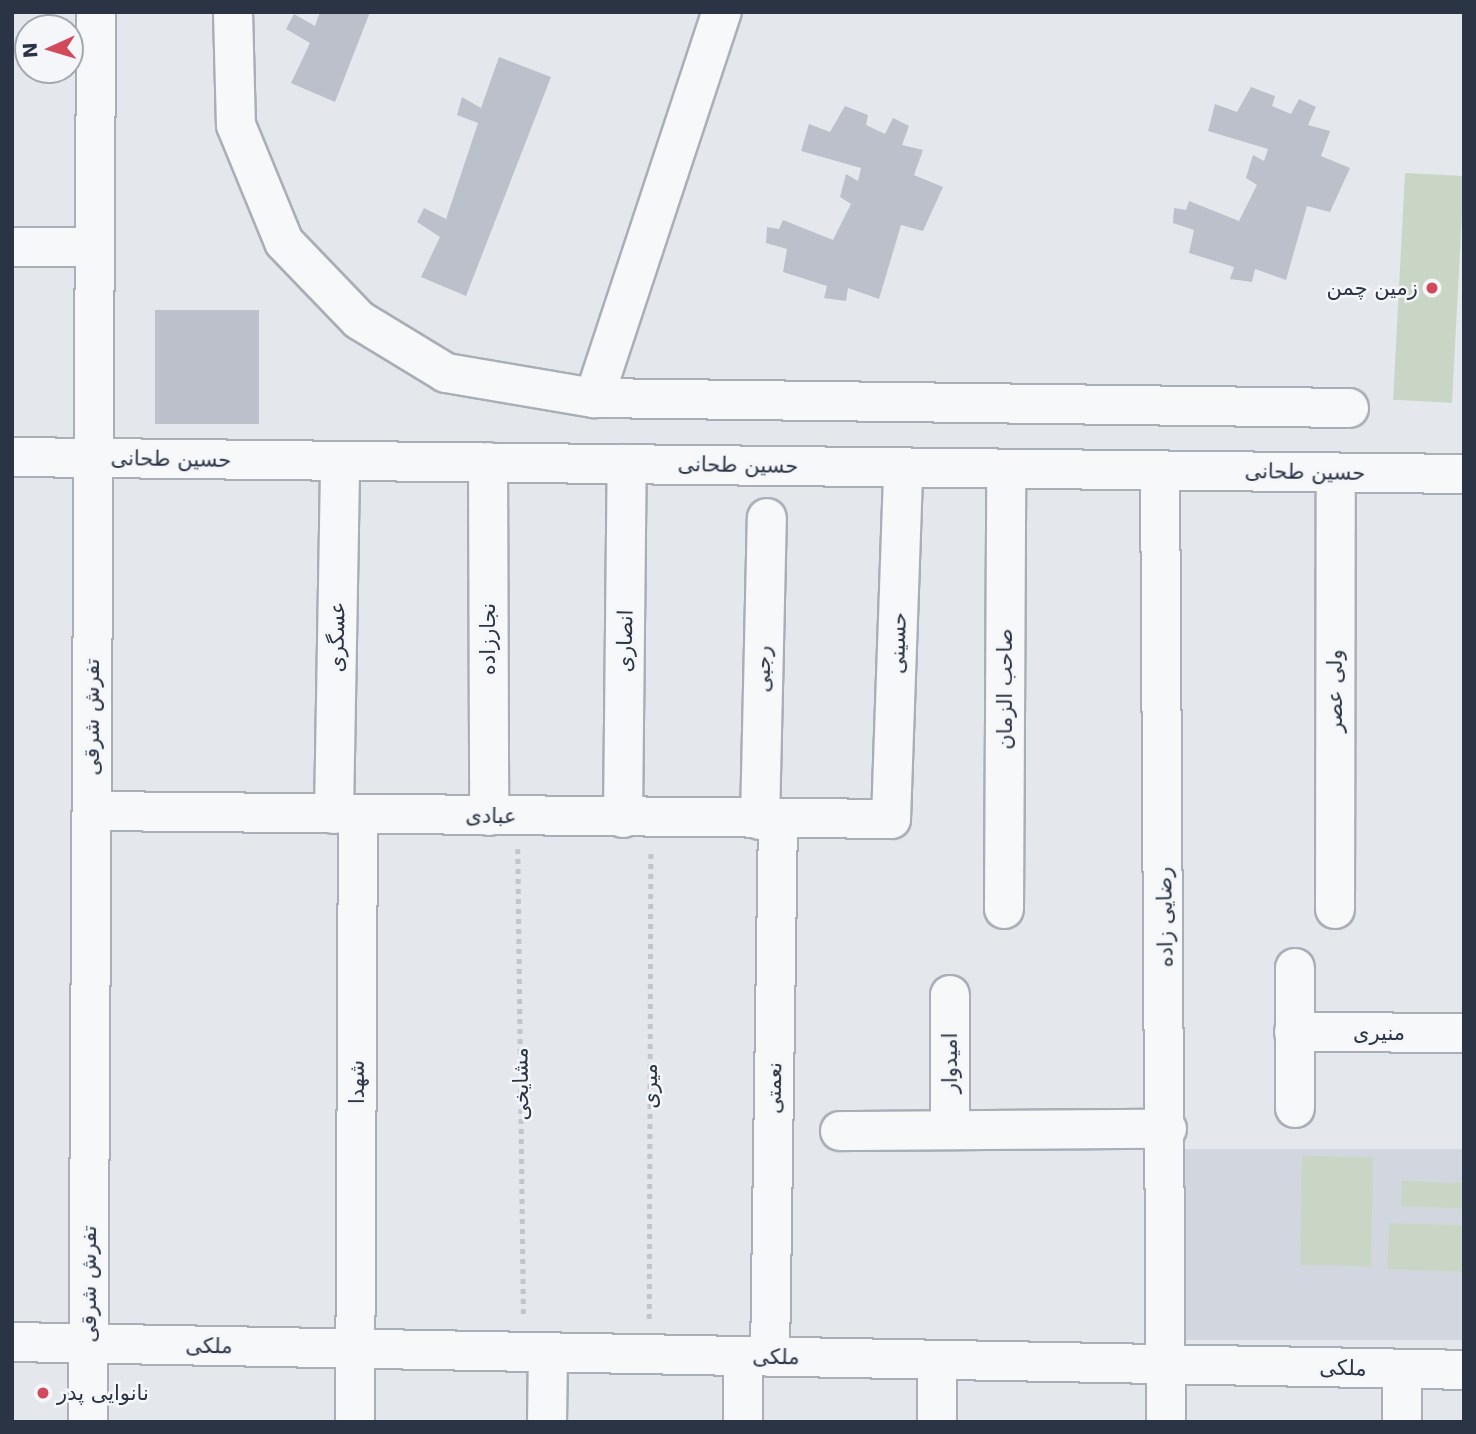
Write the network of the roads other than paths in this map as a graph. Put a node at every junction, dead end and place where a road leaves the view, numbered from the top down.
1 (96, 12) edge
2 (233, 12) edge
3 (722, 12) edge
4 (12, 247) edge
5 (94, 247) junction
6 (594, 398) junction
7 (1349, 408) dead end
8 (12, 457) edge
9 (93, 458) junction
10 (340, 461) junction
11 (488, 462) junction
12 (627, 464) junction
13 (903, 467) junction
14 (1006, 469) junction
15 (1160, 470) junction
16 (1336, 473) junction
17 (1464, 474) edge
18 (767, 518) dead end
19 (92, 811) junction
20 (346, 814) junction
21 (503, 816) junction
22 (637, 818) junction
23 (891, 818) joint
24 (769, 820) junction
25 (1004, 909) dead end
26 (1335, 909) dead end
27 (1295, 968) dead end
28 (950, 995) dead end
29 (1294, 1032) junction
30 (1464, 1034) edge
31 (1295, 1108) dead end
32 (1167, 1129) junction
33 (950, 1130) junction
34 (840, 1131) dead end
35 (12, 1342) edge
36 (89, 1344) junction
37 (356, 1349) junction
38 (536, 1352) junction
39 (756, 1357) junction
40 (937, 1360) junction
41 (1167, 1364) junction
42 (1402, 1369) junction
43 (1464, 1370) edge
44 (88, 1422) edge
45 (355, 1422) edge
46 (547, 1422) edge
47 (743, 1422) edge
48 (937, 1422) edge
49 (1166, 1422) edge
50 (1402, 1422) edge

1 - 5 street, تفرش شرقی
2 - 6 street
3 - 6 street
4 - 5 street
5 - 9 street, تفرش شرقی
6 - 7 street
8 - 9 street, حسین طحانی
9 - 10 street, حسین طحانی
9 - 19 street, تفرش شرقی
10 - 11 street, حسین طحانی
10 - 20 street, عسگری
11 - 12 street, حسین طحانی
11 - 21 street, نجارزاده
12 - 13 street, حسین طحانی
12 - 22 street, انصاری
13 - 14 street, حسین طحانی
13 - 23 street, حسینی
14 - 15 street, حسین طحانی
14 - 25 street, صاحب الزمان
15 - 16 street, حسین طحانی
15 - 32 street, رضایی زاده
16 - 17 street, حسین طحانی
16 - 26 street, ولی عصر
18 - 24 street, رجبی
19 - 20 street, عبادی
19 - 36 street, تفرش شرقی
20 - 21 street, عبادی
20 - 37 street, شهدا
21 - 22 street, عبادی
22 - 24 street, عبادی
23 - 24 street, عبادی
24 - 39 street, نعمتی
27 - 29 street
28 - 33 street, امیدوار
29 - 30 street, منیری
29 - 31 street
32 - 33 street
32 - 41 street, رضایی زاده
33 - 34 street
35 - 36 street, ملکی
36 - 37 street, ملکی
36 - 44 street, تفرش شرقی
37 - 38 street, ملکی
37 - 45 street, شهدا
38 - 39 street, ملکی
38 - 46 street
39 - 40 street, ملکی
39 - 47 street, نعمتی
40 - 41 street, ملکی
40 - 48 street
41 - 42 street, ملکی
41 - 49 street, رضایی زاده
42 - 43 street, ملکی
42 - 50 street

